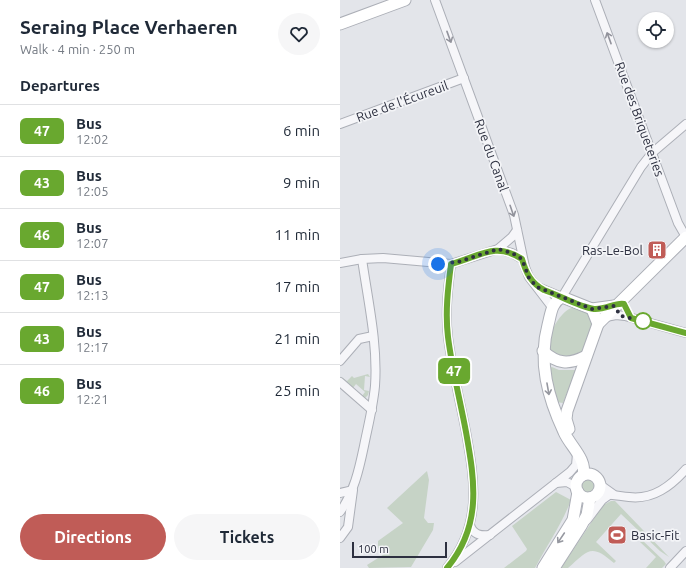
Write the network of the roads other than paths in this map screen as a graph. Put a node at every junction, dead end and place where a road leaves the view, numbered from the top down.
1 (405, 0) edge
2 (435, 0) edge
3 (595, 0) edge
4 (340, 24) edge
5 (464, 78) junction
6 (340, 124) edge
7 (686, 124) edge
8 (652, 153) junction
9 (517, 230) junction
10 (686, 237) edge
11 (498, 249) junction
12 (362, 259) junction
13 (522, 259) junction
14 (340, 264) edge
15 (451, 264) junction
16 (537, 287) junction
17 (562, 297) junction
18 (620, 302) junction
19 (552, 307) junction
20 (592, 309) junction
21 (621, 316) junction
22 (631, 318) junction
23 (602, 321) junction
24 (686, 333) edge
25 (373, 336) junction
26 (543, 351) junction
27 (586, 356) junction
28 (340, 361) edge
29 (340, 382) edge
30 (372, 410) junction
31 (570, 437) junction
32 (577, 454) junction
33 (686, 469) edge
34 (562, 479) junction
35 (581, 481) junction
36 (554, 484) junction
37 (599, 484) junction
38 (352, 490) junction
39 (340, 493) edge
40 (612, 495) junction
41 (593, 496) junction
42 (340, 512) edge
43 (583, 522) junction
44 (470, 525) junction
45 (490, 534) junction
46 (340, 538) edge
47 (686, 551) edge
48 (447, 568) edge
49 (543, 568) edge
50 (554, 568) edge
51 (670, 568) edge

1 - 4 street
2 -> 5 street, Rue du Canal
8 -> 3 street, Rue des Briqueteries
5 - 6 street, Rue de l'Écureuil
5 -> 9 street, Rue du Canal
7 - 8 street
8 - 10 street, Rue des Briqueteries
8 - 17 street
9 - 11 street
9 - 13 street, Rue du Canal
10 - 18 street
11 - 13 street
11 - 15 street
12 - 14 street
12 - 15 street
12 - 25 street
13 - 16 street, Rue du Canal
15 - 44 street
16 - 17 street
16 - 19 street, Rue du Canal
17 - 19 street
17 - 20 street
18 - 20 street
18 - 21 street
18 - 22 street
18 - 23 street
19 - 26 street
20 - 23 street
21 - 22 street
21 - 23 street
22 - 24 street
23 - 27 street
25 - 28 street
25 - 30 street
26 - 27 street
26 -> 31 street
27 - 31 street
29 - 30 street
30 - 38 street
31 - 32 street
31 - 35 street
32 - 34 street
32 - 35 street
33 - 40 street
34 - 35 street
34 - 36 street
35 - 36 street
35 - 37 street
35 - 41 street
35 -> 49 street
36 - 45 street
37 - 40 street
37 - 41 street
38 - 39 street
38 - 42 street
38 - 46 street
40 - 41 street
40 - 43 street
41 - 43 street
43 - 50 street
44 - 45 street
44 - 48 street
45 - 48 street
47 - 51 street

